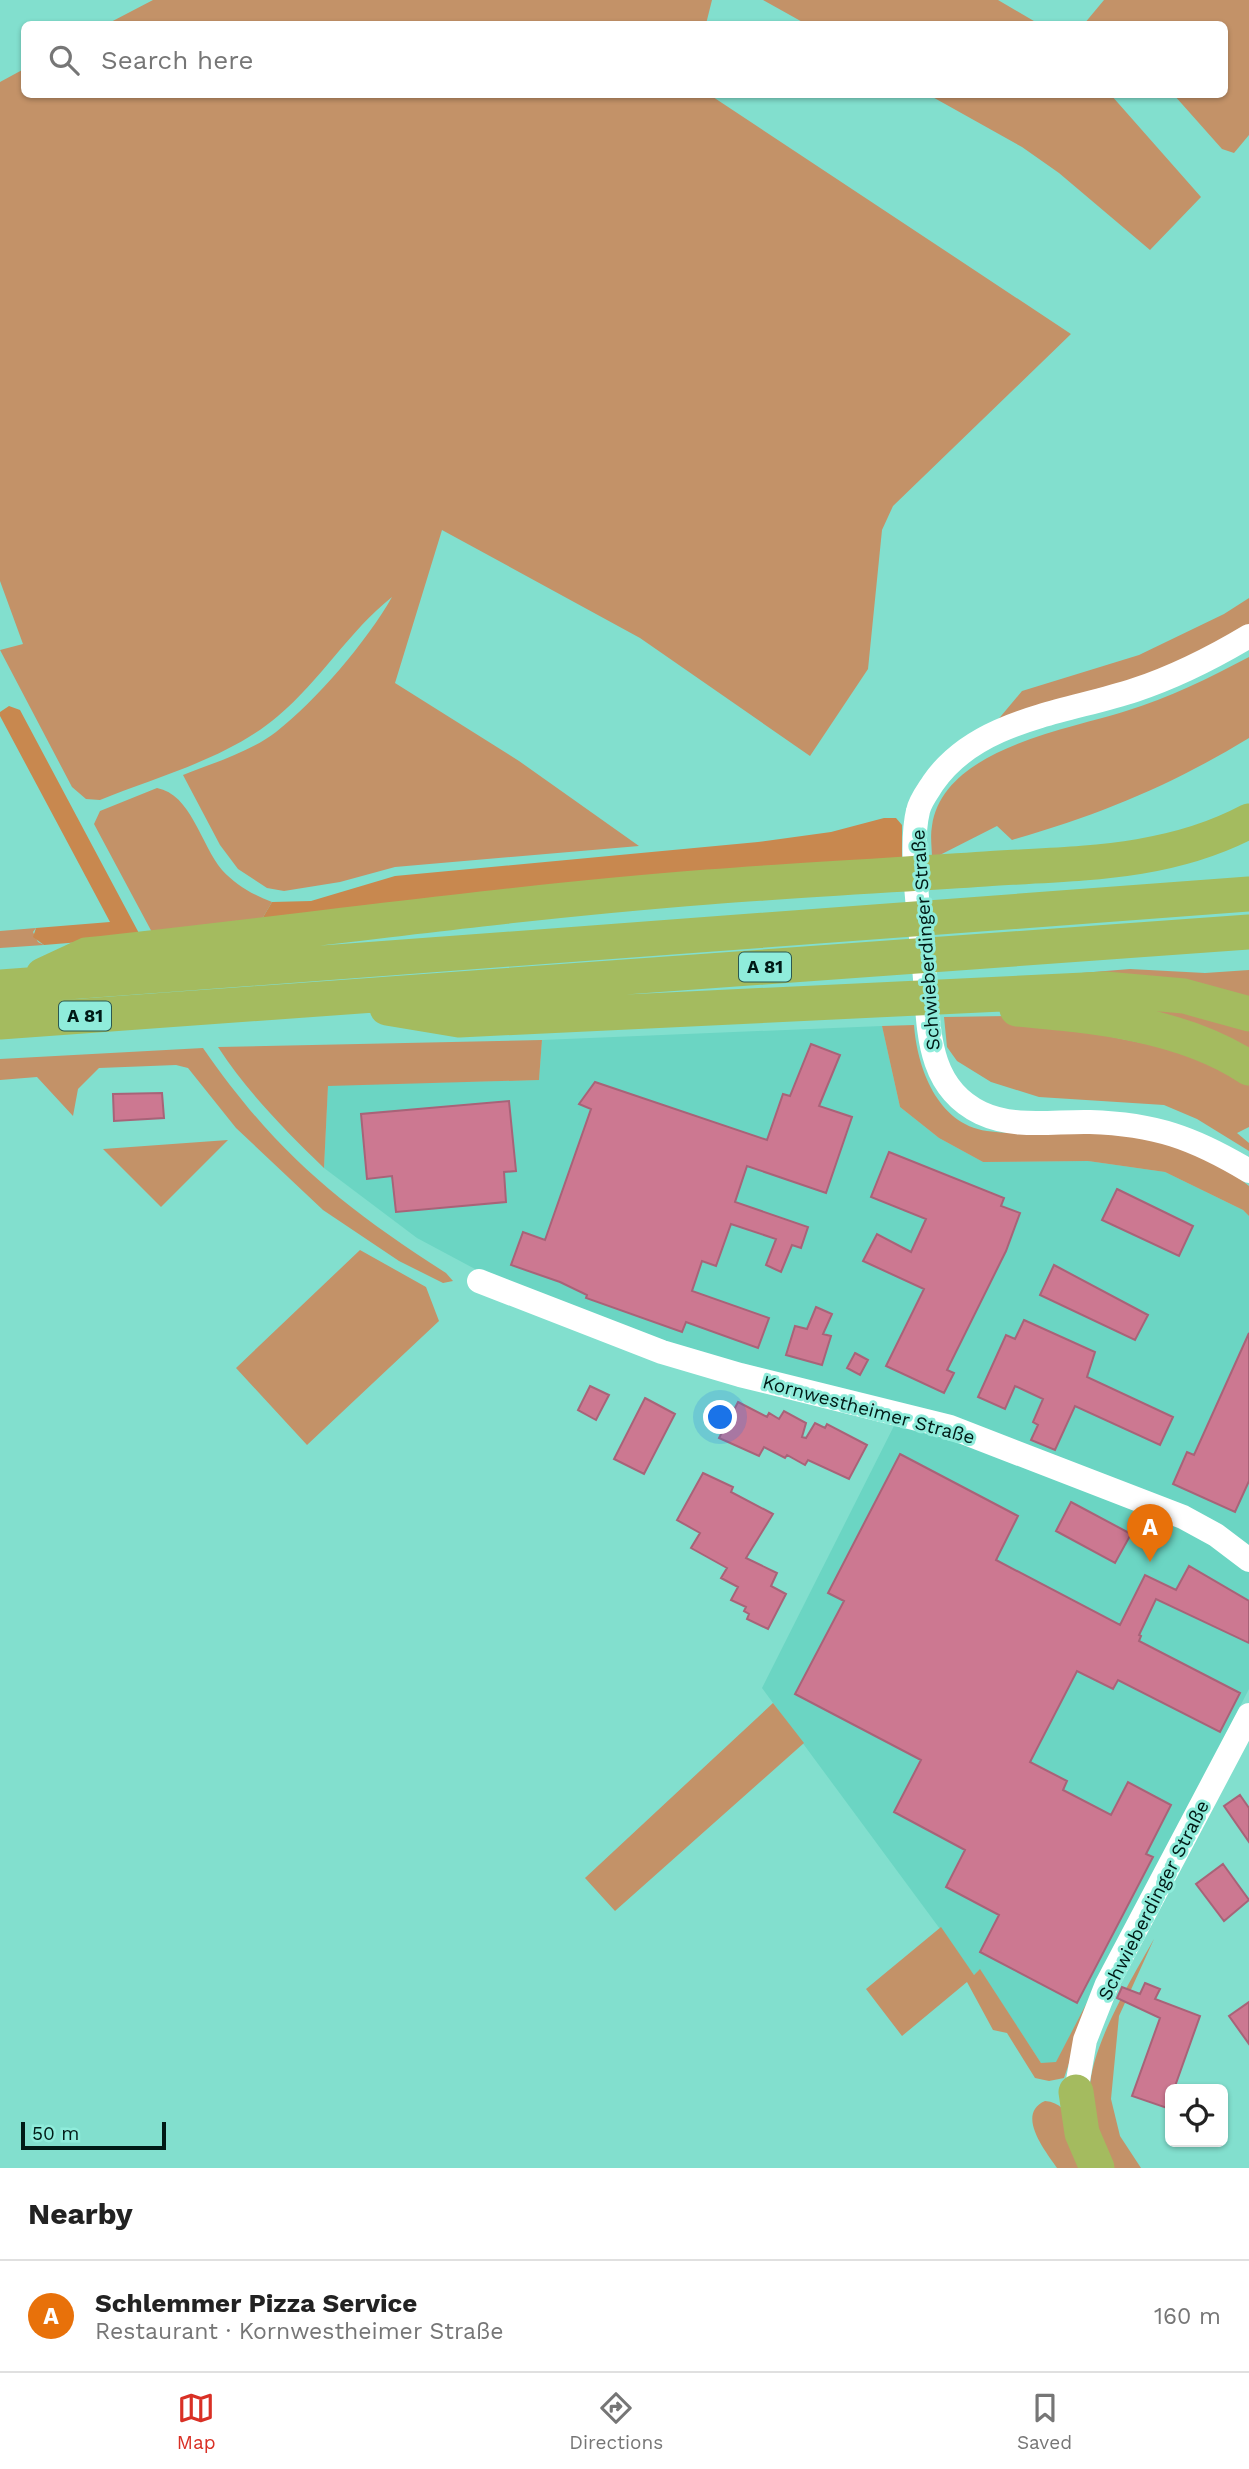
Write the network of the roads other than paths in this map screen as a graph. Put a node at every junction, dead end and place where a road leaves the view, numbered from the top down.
1 (1249, 636) edge
2 (1249, 821) edge
3 (1249, 883) edge
4 (1249, 894) edge
5 (1172, 900) junction
6 (1249, 932) edge
7 (186, 959) junction
8 (10, 986) edge
9 (938, 996) junction
10 (332, 999) junction
11 (1249, 1014) edge
12 (0, 1023) edge
13 (1249, 1068) edge
14 (1249, 1171) edge
15 (479, 1281) dead end
16 (1249, 1560) edge
17 (1249, 1715) edge
18 (1076, 2092) joint
19 (1097, 2168) edge

1 - 14 street, Schwieberdinger Straße
2 - 7 highway
3 - 5 highway
4 - 5 highway, A 81
5 - 7 highway, A 81
6 - 10 highway, A 81
7 - 8 highway, A 81
9 - 10 highway
9 - 11 highway
9 - 13 highway
10 - 12 highway, A 81
15 - 16 street, Kornwestheimer Straße
17 - 18 street, Schwieberdinger Straße
18 - 19 highway

